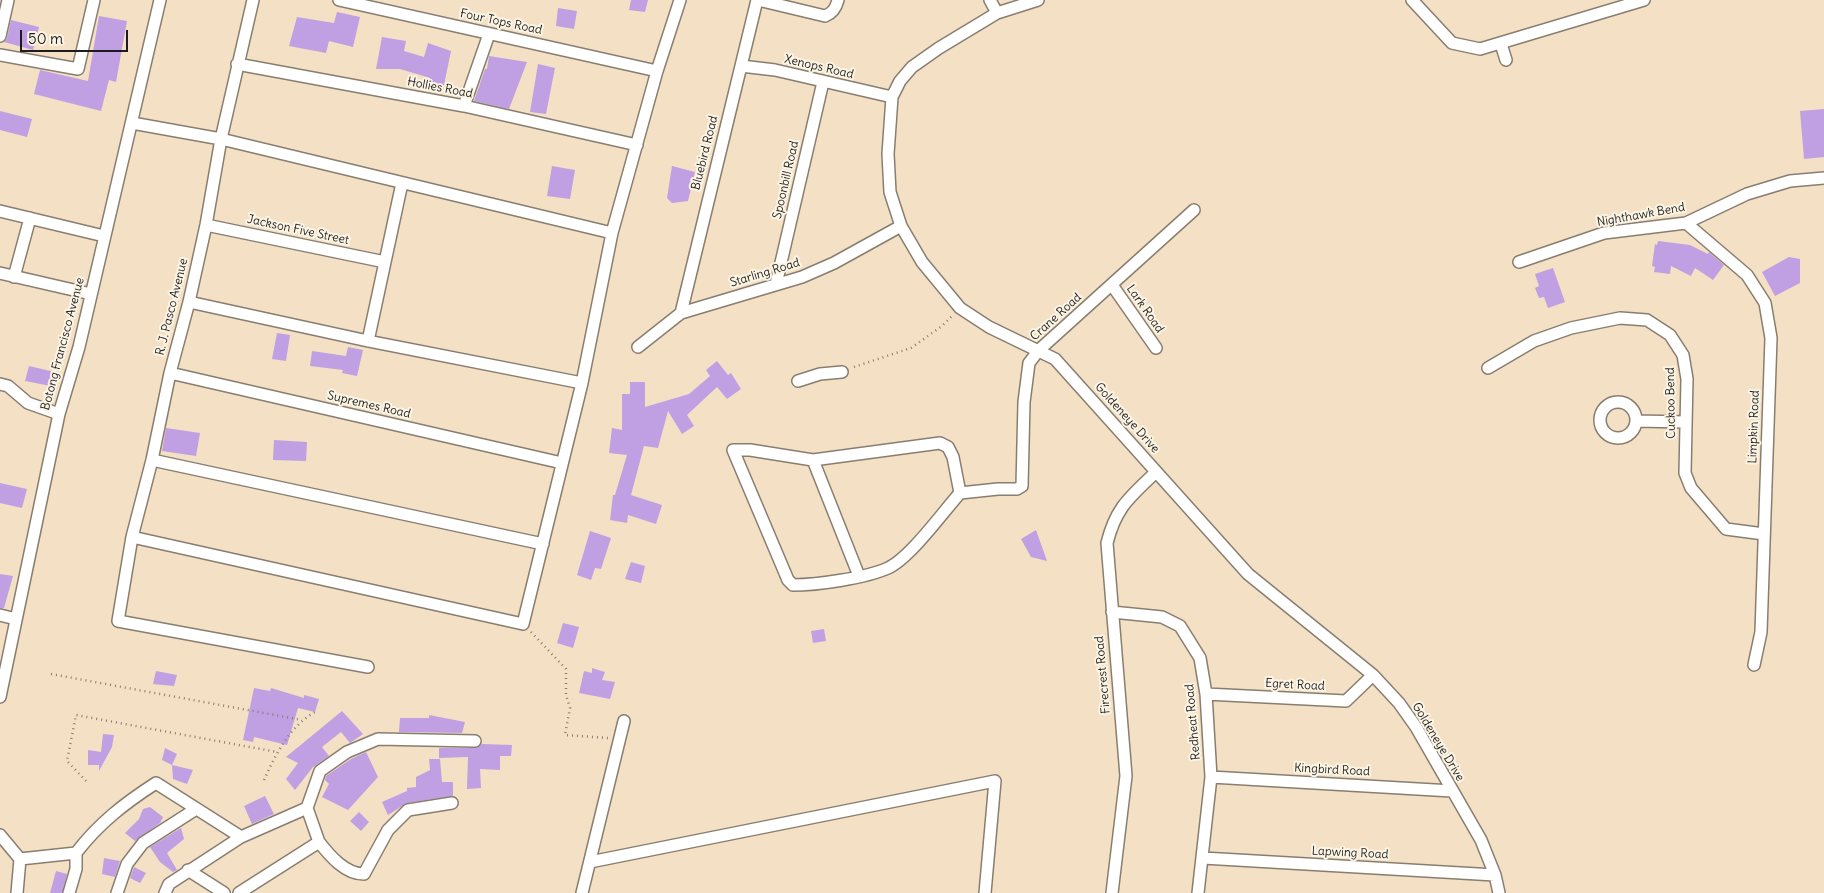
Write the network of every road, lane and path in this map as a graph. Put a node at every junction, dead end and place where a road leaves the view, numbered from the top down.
1 (8, 0) edge
2 (94, 0) edge
3 (160, 0) edge
4 (253, 0) edge
5 (339, 0) edge
6 (680, 0) edge
7 (758, 0) edge
8 (838, 0) edge
9 (990, 0) edge
10 (1038, 0) edge
11 (1412, 0) edge
12 (1644, 0) edge
13 (997, 13) junction
14 (489, 34) junction
15 (0, 36) edge
16 (1502, 44) junction
17 (0, 55) edge
18 (1506, 60) dead end
19 (237, 64) junction
20 (741, 66) junction
21 (657, 70) junction
22 (823, 82) junction
23 (892, 97) junction
24 (464, 106) junction
25 (132, 123) junction
26 (221, 139) junction
27 (637, 145) junction
28 (1824, 178) edge
29 (402, 183) junction
30 (1194, 210) dead end
31 (0, 211) edge
32 (30, 218) junction
33 (1686, 223) junction
34 (206, 225) junction
35 (901, 226) junction
36 (612, 233) junction
37 (104, 236) junction
38 (385, 262) junction
39 (1518, 262) dead end
40 (0, 272) edge
41 (14, 277) junction
42 (776, 284) junction
43 (1112, 284) junction
44 (91, 294) junction
45 (189, 302) junction
46 (960, 308) junction
47 (681, 313) junction
48 (368, 341) junction
49 (638, 347) dead end
50 (1156, 348) dead end
51 (1039, 350) junction
52 (1488, 368) dead end
53 (842, 372) joint
54 (170, 373) junction
55 (798, 381) dead end
56 (582, 383) junction
57 (0, 384) edge
58 (59, 414) junction
59 (1636, 421) dead end
60 (1686, 422) junction
61 (152, 460) junction
62 (813, 460) junction
63 (562, 463) junction
64 (1156, 472) junction
65 (960, 493) junction
66 (1764, 534) junction
67 (132, 538) junction
68 (543, 544) junction
69 (860, 576) junction
70 (1112, 612) junction
71 (0, 615) edge
72 (16, 619) junction
73 (523, 624) junction
74 (5, 650) edge
75 (1754, 664) dead end
76 (368, 667) dead end
77 (51, 674) dead end
78 (1373, 675) junction
79 (1206, 694) junction
80 (0, 698) edge
81 (315, 712) dead end
82 (302, 720) junction
83 (624, 721) dead end
84 (475, 741) dead end
85 (619, 742) junction
86 (277, 752) junction
87 (1212, 777) junction
88 (264, 780) dead end
89 (86, 781) dead end
90 (1452, 791) junction
91 (452, 803) dead end
92 (307, 808) junction
93 (196, 809) junction
94 (0, 835) edge
95 (241, 837) junction
96 (319, 842) junction
97 (76, 852) junction
98 (1203, 858) junction
99 (20, 859) junction
100 (590, 862) junction
101 (188, 870) junction
102 (1495, 875) junction
103 (17, 893) edge
104 (69, 893) edge
105 (117, 893) edge
106 (165, 893) edge
107 (224, 893) edge
108 (239, 893) edge
109 (582, 893) edge
110 (985, 893) edge
111 (1112, 893) edge
112 (1198, 893) edge
113 (1499, 893) edge

1 - 15 street
2 - 17 street
3 - 25 street, Botong Francisco Avenue
4 - 19 street, R. J. Pasco Avenue
5 - 14 street, Four Tops Road
6 - 21 street
7 - 8 street
7 - 20 street, Bluebird Road
9 - 13 street
10 - 13 street, Goldeneye Drive
11 - 16 street
12 - 16 street
13 - 23 street, Goldeneye Drive
14 - 21 street, Four Tops Road
14 - 24 street
16 - 18 street
19 - 24 street, Hollies Road
19 - 26 street, R. J. Pasco Avenue
20 - 22 street, Xenops Road
20 - 47 street, Bluebird Road
21 - 27 street
22 - 23 street, Xenops Road
22 - 42 street, Spoonbill Road
23 - 35 street, Goldeneye Drive
24 - 27 street, Hollies Road
25 - 26 street
25 - 37 street, Botong Francisco Avenue
26 - 29 street
26 - 34 street, R. J. Pasco Avenue
27 - 36 street
28 - 33 street, Nighthawk Bend
29 - 36 street
29 - 38 street
30 - 43 street, Crane Road
31 - 32 street
32 - 37 street
32 - 41 street
33 - 39 street, Nighthawk Bend
33 - 66 street, Limpkin Road
34 - 38 street, Jackson Five Street
34 - 45 street, R. J. Pasco Avenue
35 - 42 street, Starling Road
35 - 46 street, Goldeneye Drive
36 - 56 street
37 - 44 street, Botong Francisco Avenue
38 - 48 street
40 - 41 street
41 - 44 street
42 - 47 street, Starling Road
43 - 50 street, Lark Road
43 - 51 street, Crane Road
44 - 58 street, Botong Francisco Avenue
45 - 48 street
45 - 54 street, R. J. Pasco Avenue
46 - 51 street, Goldeneye Drive
46 - 53 path
47 - 49 street, Starling Road
48 - 56 street
51 - 64 street, Goldeneye Drive
51 - 65 street, Crane Road
52 - 60 street, Cuckoo Bend
53 - 55 street
54 - 61 street, R. J. Pasco Avenue
54 - 63 street, Supremes Road
56 - 63 street
57 - 58 street
58 - 72 street, Botong Francisco Avenue
59 - 60 street
60 - 66 street, Cuckoo Bend
61 - 67 street, R. J. Pasco Avenue
61 - 68 street
62 - 65 street
62 - 69 street
62 - 69 street
63 - 68 street
64 - 70 street, Firecrest Road
64 - 78 street, Goldeneye Drive
65 - 69 street
66 - 75 street, Limpkin Road
67 - 73 street
67 - 76 street, R. J. Pasco Avenue
68 - 73 street
70 - 79 street, Redheat Road
70 - 111 street, Firecrest Road
71 - 72 street
72 - 74 street, Botong Francisco Avenue
73 - 85 path
74 - 80 street, Botong Francisco Avenue
77 - 82 path
78 - 79 street, Egret Road
78 - 90 street, Goldeneye Drive
79 - 87 street, Redheat Road
81 - 82 path
82 - 86 path
83 - 85 street
84 - 92 street
85 - 100 street
86 - 88 path
86 - 89 path
87 - 90 street, Kingbird Road
87 - 98 street, Redheat Road
90 - 102 street, Goldeneye Drive
91 - 96 street
92 - 95 street
92 - 96 street
93 - 95 street
93 - 97 street
93 - 105 street
94 - 99 street
95 - 101 street
96 - 108 street
97 - 99 street
97 - 104 street
98 - 102 street, Lapwing Road
98 - 112 street, Redheat Road
99 - 103 street
100 - 109 street
100 - 110 street
101 - 106 street
101 - 107 street
102 - 113 street, Goldeneye Drive

